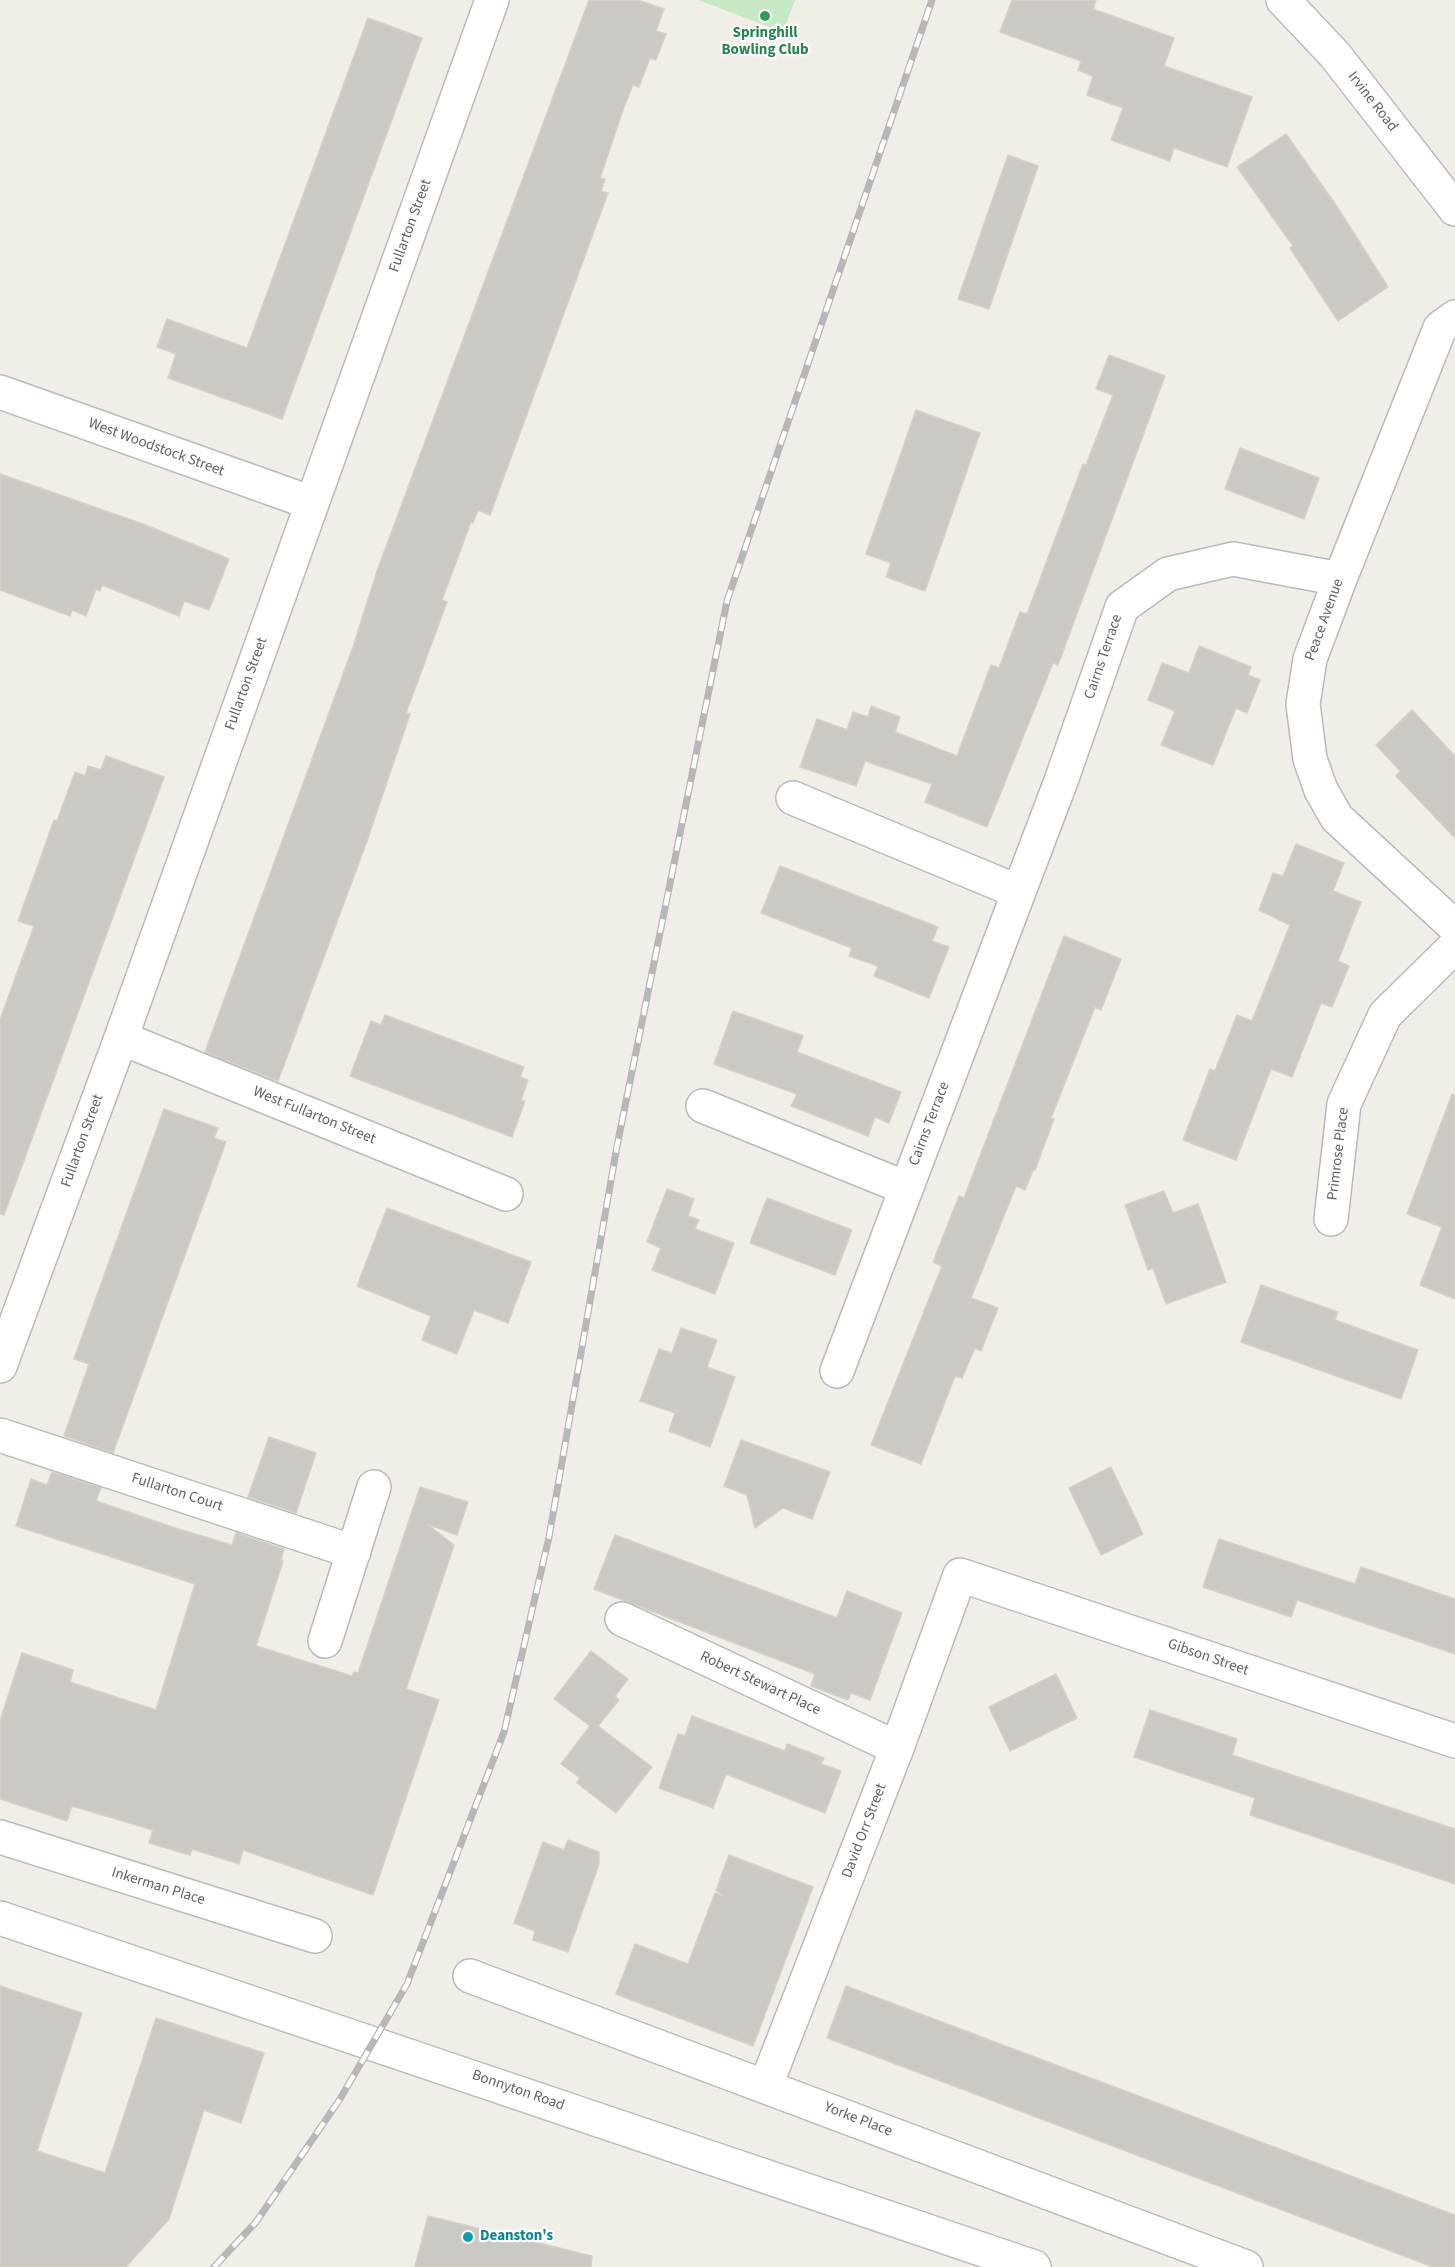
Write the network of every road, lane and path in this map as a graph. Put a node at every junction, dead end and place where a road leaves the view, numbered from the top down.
1 (492, 0) edge
2 (1283, 0) edge
3 (1455, 208) edge
4 (1455, 317) edge
5 (0, 392) edge
6 (312, 503) junction
7 (1340, 579) junction
8 (793, 798) dead end
9 (1018, 892) junction
10 (1455, 927) edge
11 (1455, 946) edge
12 (121, 1038) junction
13 (703, 1106) dead end
14 (906, 1188) junction
15 (506, 1194) dead end
16 (1331, 1219) dead end
17 (0, 1366) edge
18 (837, 1371) dead end
19 (0, 1435) edge
20 (374, 1487) dead end
21 (354, 1552) junction
22 (960, 1575) joint
23 (622, 1619) dead end
24 (326, 1641) dead end
25 (1455, 1741) edge
26 (897, 1748) junction
27 (0, 1837) edge
28 (0, 1918) edge
29 (315, 1936) dead end
30 (470, 1976) dead end
31 (766, 2085) junction
32 (1034, 2267) edge
33 (1246, 2267) edge

1 - 6 street, Fullarton Street
2 - 3 street, Irvine Road
4 - 7 street, Peace Avenue
5 - 6 street, West Woodstock Street
6 - 12 street, Fullarton Street
7 - 9 street, Cairns Terrace
7 - 10 street, Peace Avenue
8 - 9 street
9 - 14 street, Cairns Terrace
11 - 16 street, Primrose Place
12 - 15 street, West Fullarton Street
12 - 17 street, Fullarton Street
13 - 14 street
14 - 18 street, Cairns Terrace
19 - 21 street, Fullarton Court
20 - 21 street
21 - 24 street
22 - 25 street, Gibson Street
22 - 26 street, David Orr Street
23 - 26 street, Robert Stewart Place
26 - 31 street, David Orr Street
27 - 29 street, Inkerman Place
28 - 32 street, Bonnyton Road
30 - 31 street, Yorke Place
31 - 33 street, Yorke Place

